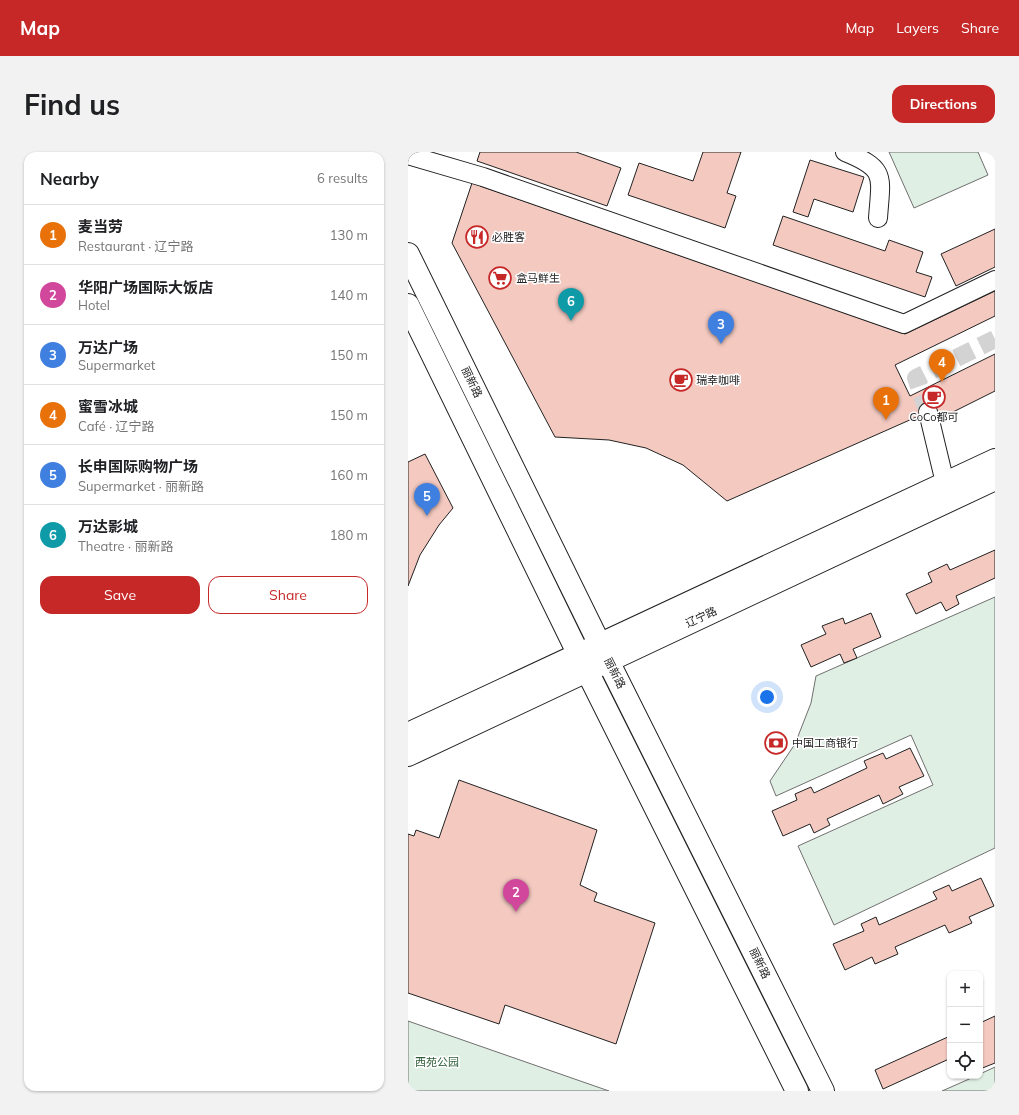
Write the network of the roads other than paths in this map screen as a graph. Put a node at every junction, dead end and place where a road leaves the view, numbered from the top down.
1 (845, 152) edge
2 (408, 155) edge
3 (878, 218) dead end
4 (408, 254) edge
5 (995, 280) edge
6 (410, 312) edge
7 (928, 412) tunnel mouth
8 (995, 460) edge
9 (995, 479) edge
10 (945, 483) junction
11 (604, 653) junction
12 (583, 663) junction
13 (408, 734) edge
14 (408, 755) edge
15 (797, 1091) edge
16 (823, 1091) edge

1 - 3 street
2 - 5 street
4 - 11 main road, 丽新路
6 - 12 main road
7 - 10 street
8 - 10 main road, 辽宁路
9 - 11 main road, 辽宁路
10 - 11 main road, 辽宁路
11 - 12 main road, 辽宁路
11 - 16 main road, 丽新路
12 - 13 main road, 辽宁路
12 - 14 main road, 辽宁路
12 - 15 main road

